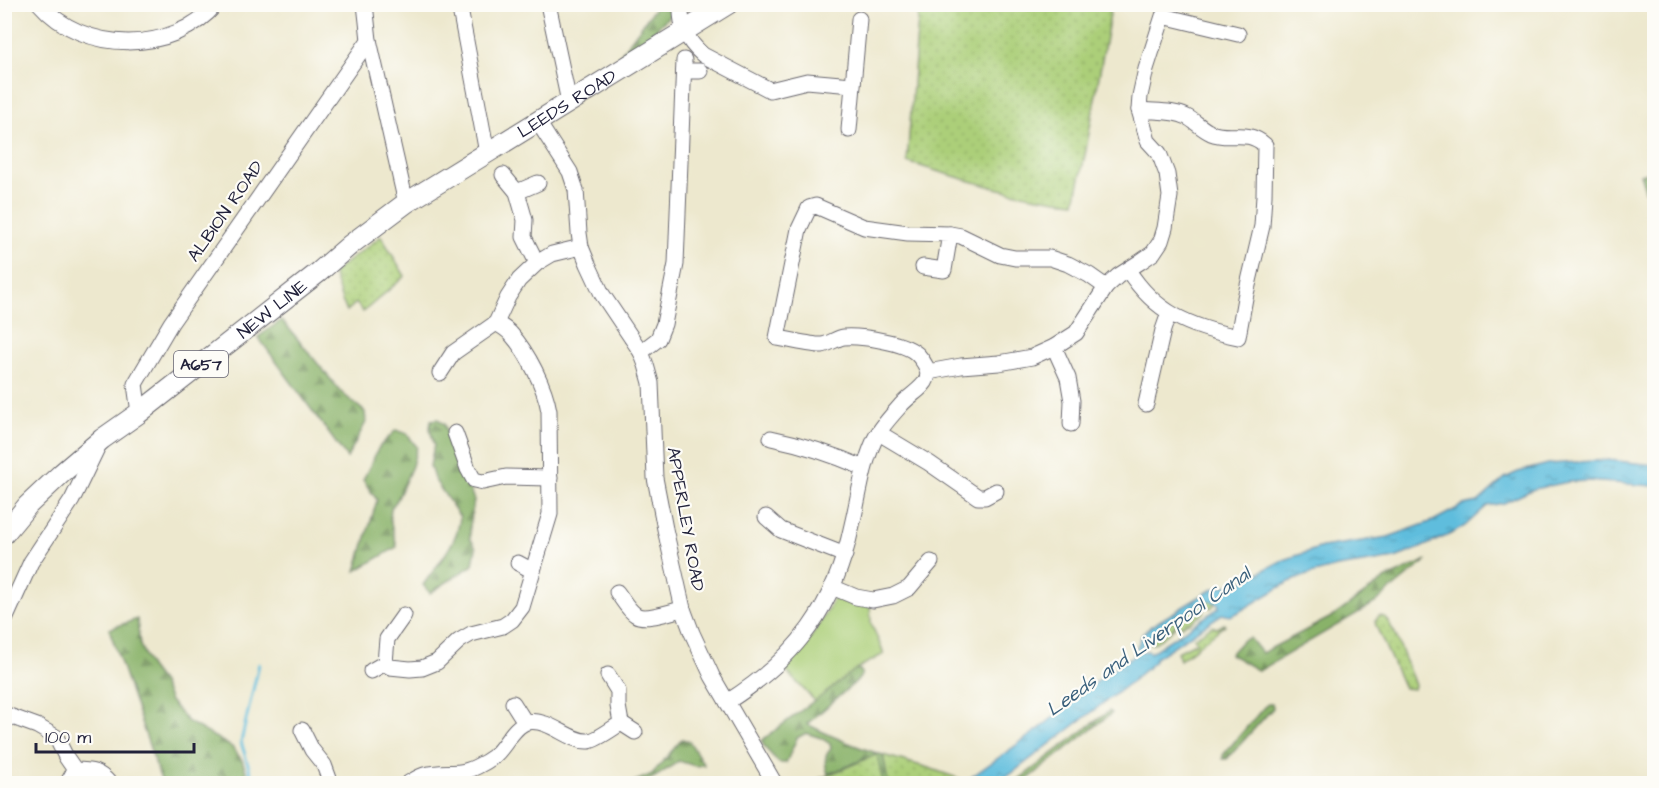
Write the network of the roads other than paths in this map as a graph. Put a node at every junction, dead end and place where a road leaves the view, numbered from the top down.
1 (40, 4) edge
2 (216, 4) edge
3 (365, 4) edge
4 (459, 4) edge
5 (548, 4) edge
6 (681, 4) edge
7 (728, 4) edge
8 (860, 19) dead end
9 (684, 31) junction
10 (1238, 34) dead end
11 (369, 40) junction
12 (700, 71) dead end
13 (852, 85) junction
14 (569, 102) junction
15 (1139, 110) junction
16 (538, 122) junction
17 (849, 130) dead end
18 (487, 153) junction
19 (503, 175) dead end
20 (538, 183) dead end
21 (517, 192) junction
22 (406, 204) junction
23 (951, 234) junction
24 (581, 247) junction
25 (537, 263) junction
26 (923, 267) dead end
27 (1128, 270) junction
28 (1106, 287) junction
29 (1169, 313) junction
30 (496, 323) junction
31 (1054, 347) junction
32 (641, 352) junction
33 (440, 372) dead end
34 (927, 372) junction
35 (1146, 404) dead end
36 (139, 413) junction
37 (1071, 424) dead end
38 (879, 432) junction
39 (455, 433) dead end
40 (771, 438) dead end
41 (102, 439) junction
42 (864, 468) junction
43 (550, 478) junction
44 (996, 491) dead end
45 (766, 517) dead end
46 (4, 534) edge
47 (845, 555) junction
48 (518, 562) dead end
49 (931, 562) dead end
50 (533, 571) junction
51 (832, 588) junction
52 (617, 592) dead end
53 (683, 609) junction
54 (404, 615) dead end
55 (4, 622) edge
56 (385, 663) junction
57 (371, 671) dead end
58 (608, 675) dead end
59 (727, 702) junction
60 (513, 703) dead end
61 (4, 714) edge
62 (525, 722) junction
63 (621, 723) junction
64 (302, 730) dead end
65 (635, 732) dead end
66 (75, 770) junction
67 (464, 778) edge
68 (67, 783) edge
69 (110, 783) edge
70 (331, 783) edge
71 (407, 783) edge
72 (775, 783) edge

1 - 2 street
3 - 11 street
4 - 18 street
5 - 14 street
6 - 9 street
7 - 9 main road, LEEDS ROAD / A657
8 - 13 street
9 - 13 street
9 - 14 main road, LEEDS ROAD / A657
10 - 15 street
11 - 22 street
11 - 36 street, ALBION ROAD
12 - 32 street
13 - 17 street
14 - 16 main road, LEEDS ROAD / A657
15 - 27 street
15 - 29 street
16 - 18 main road, LEEDS ROAD / A657
16 - 24 street, APPERLEY ROAD
18 - 22 main road, LEEDS ROAD / A657
19 - 21 street
20 - 21 street
21 - 25 street
22 - 36 main road, NEW LINE / A657
23 - 26 street
23 - 28 street
23 - 34 street
24 - 25 street
24 - 32 street, APPERLEY ROAD
25 - 30 street
27 - 28 street
27 - 29 street
28 - 31 street
29 - 35 street
30 - 33 street
30 - 43 street
31 - 34 street
31 - 37 street
32 - 53 street, APPERLEY ROAD
34 - 38 street
36 - 41 main road, NEW LINE / A657
38 - 42 street
38 - 44 street
39 - 43 street
40 - 42 street
41 - 46 main road, NEW LINE / A657
41 - 55 street
42 - 47 street
43 - 50 street
45 - 47 street
47 - 51 street
48 - 50 street
49 - 51 street
50 - 56 street
51 - 59 street
52 - 53 street
53 - 59 street, APPERLEY ROAD
54 - 56 street
56 - 57 street
58 - 63 street
59 - 72 street, APPERLEY ROAD
60 - 62 street
61 - 66 street
62 - 63 street
62 - 67 street
63 - 65 street
64 - 70 street
66 - 68 street
66 - 69 street
67 - 71 street

